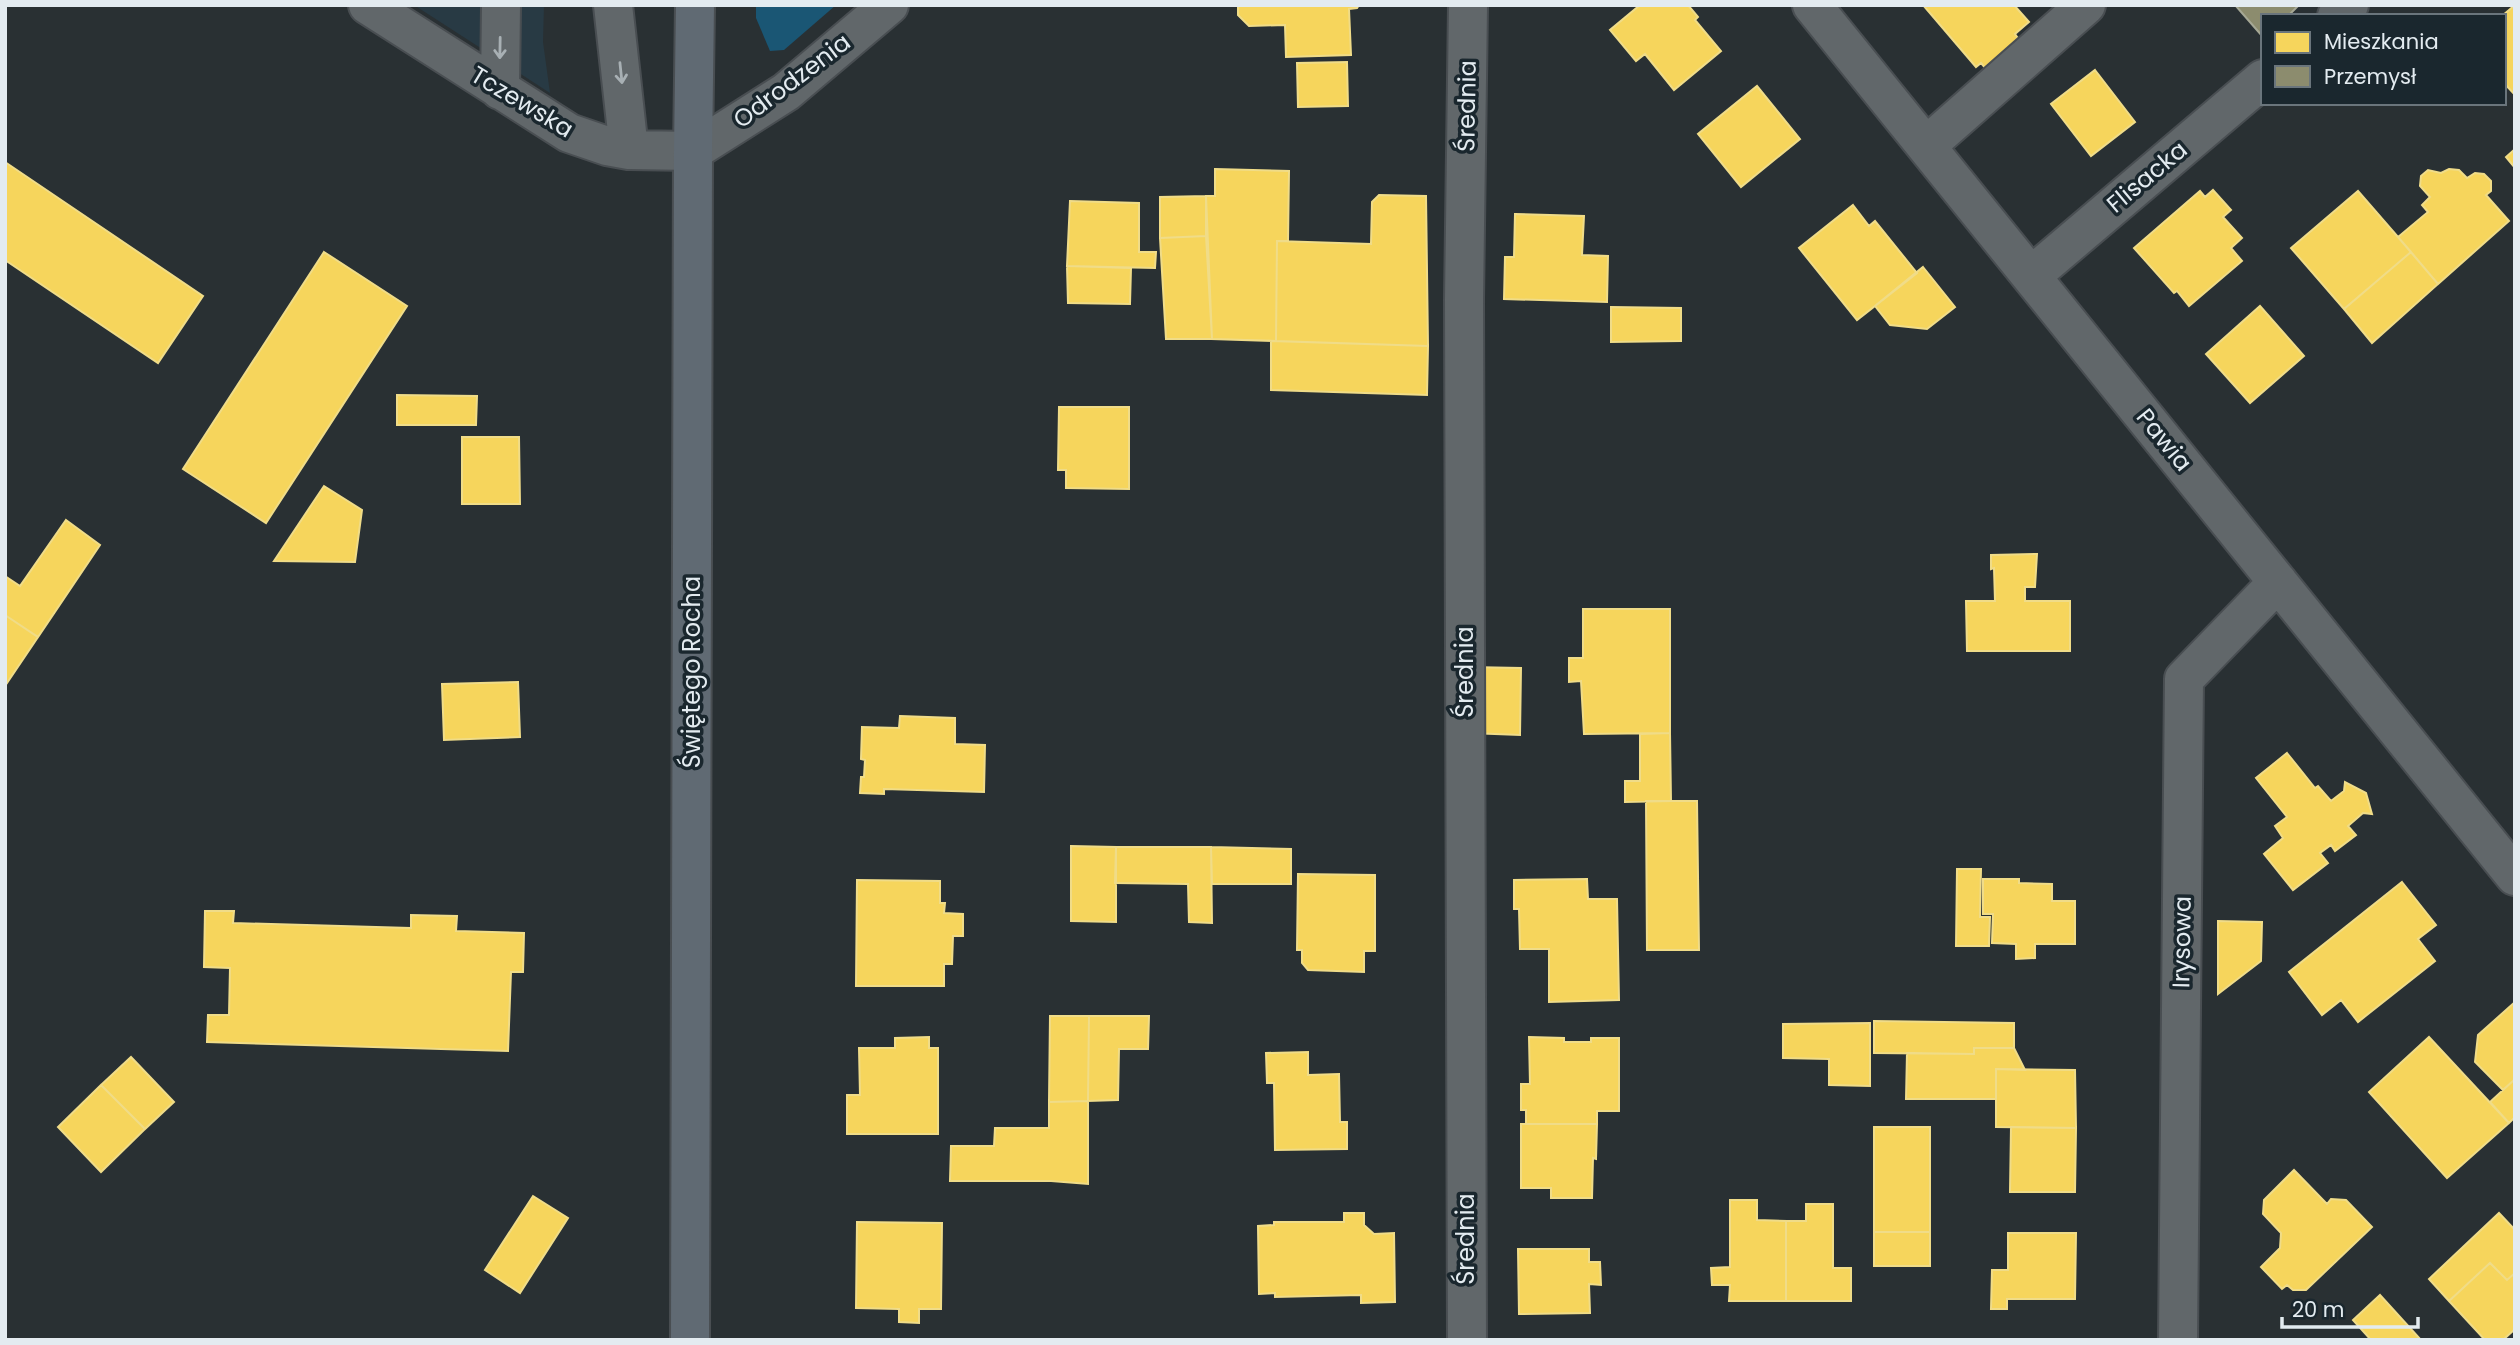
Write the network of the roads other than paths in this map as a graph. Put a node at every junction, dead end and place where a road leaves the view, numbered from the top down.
1 (368, 5) edge
2 (501, 5) edge
3 (613, 5) edge
4 (695, 5) edge
5 (889, 5) edge
6 (1468, 5) edge
7 (1812, 5) edge
8 (2086, 5) edge
9 (2261, 81) edge
10 (500, 90) junction
11 (1926, 146) junction
12 (629, 150) junction
13 (693, 151) junction
14 (2031, 276) junction
15 (2278, 582) junction
16 (2515, 876) edge
17 (691, 1340) edge
18 (1467, 1340) edge
19 (2178, 1340) edge

1 - 10 street, Tczewska
2 -> 10 street
3 -> 12 street
4 - 13 main road, Świętego Rocha
5 - 13 street, Odrodzenia
6 - 18 street, Średnia
7 - 11 street, Pawia
8 - 11 street
9 - 14 street, Flisacka
10 - 12 street, Tczewska
11 - 14 street, Pawia
12 - 13 street, Tczewska
13 - 17 main road, Świętego Rocha
14 - 15 street, Pawia
15 - 16 street, Pawia
15 - 19 street, Irysowa

